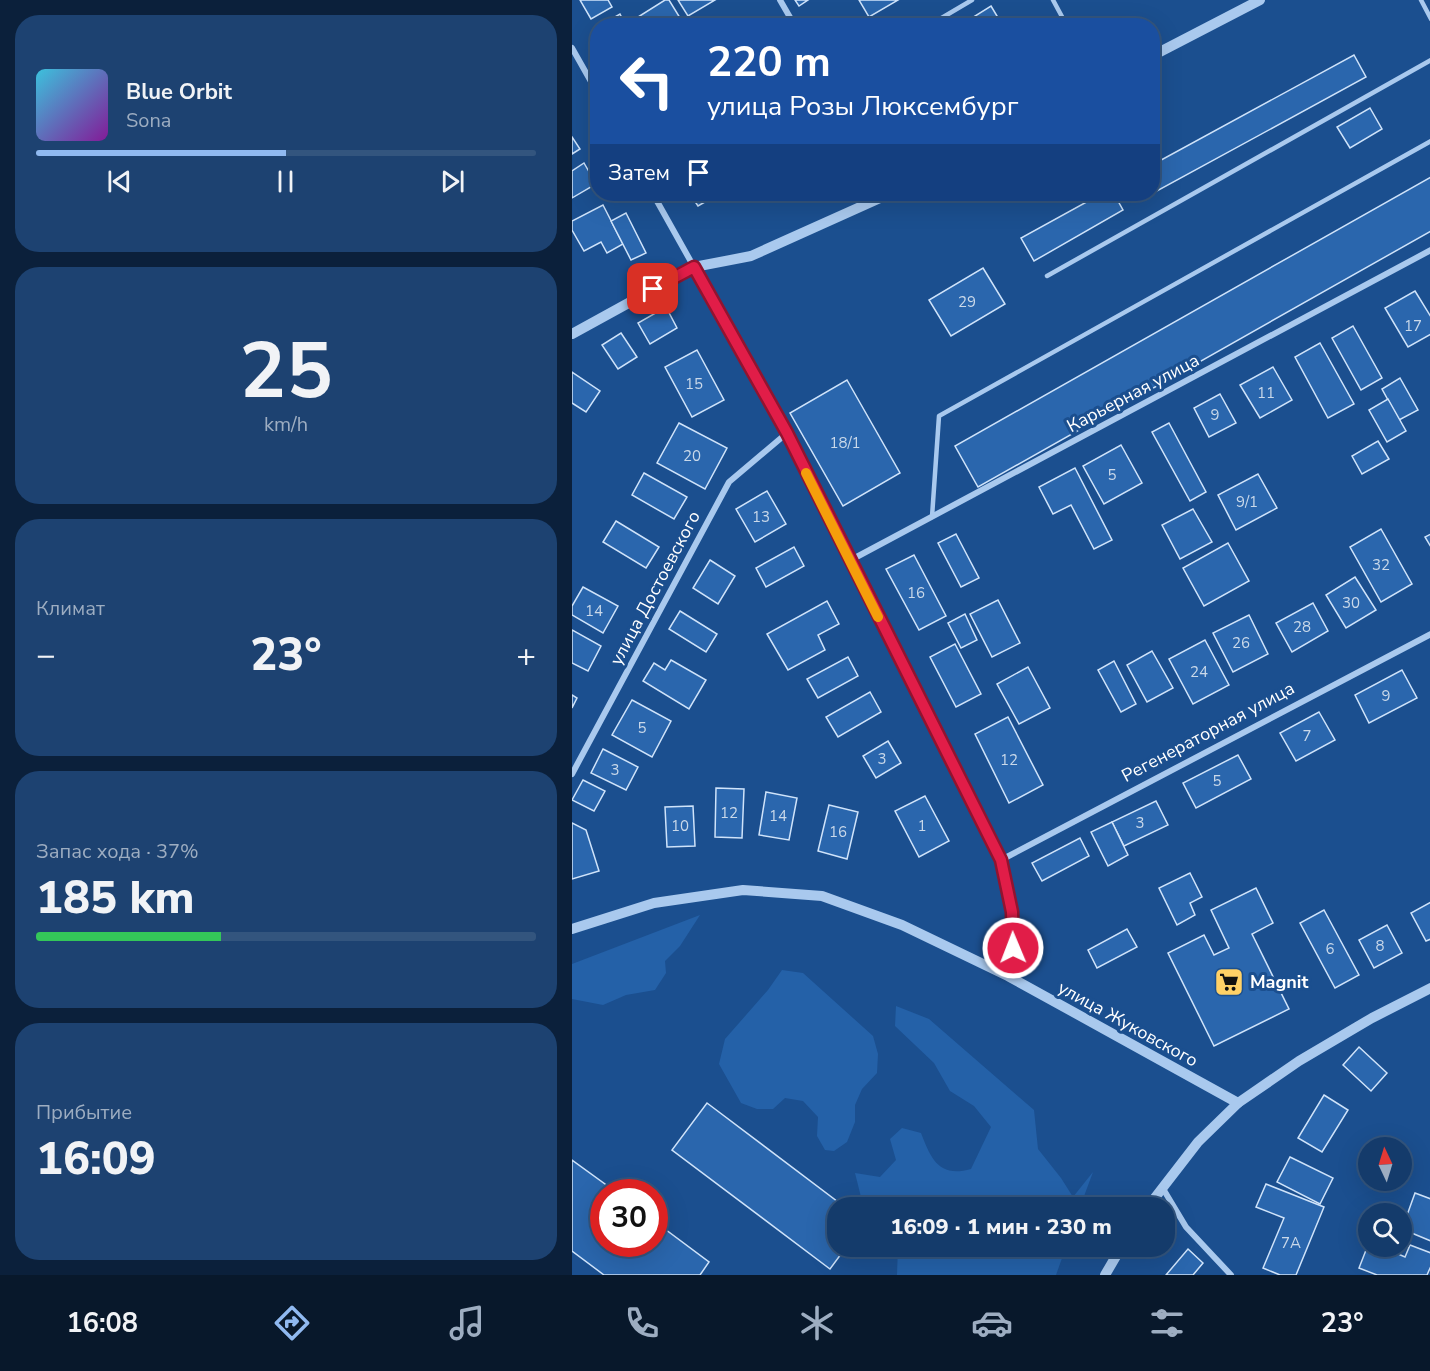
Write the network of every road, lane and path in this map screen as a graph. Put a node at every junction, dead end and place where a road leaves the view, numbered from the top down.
1 (780, 0) edge
2 (972, 0) edge
3 (1053, 0) edge
4 (1260, 0) edge
5 (1421, 0) edge
6 (790, 18) edge
7 (942, 18) edge
8 (1063, 18) edge
9 (1430, 19) edge
10 (572, 48) edge
11 (1160, 52) edge
12 (1430, 60) edge
13 (590, 80) edge
14 (1430, 141) edge
15 (657, 201) edge
16 (873, 201) edge
17 (1430, 250) edge
18 (694, 267) junction
19 (1047, 276) dead end
20 (572, 334) edge
21 (787, 433) junction
22 (932, 518) junction
23 (850, 561) junction
24 (1430, 634) edge
25 (572, 774) edge
26 (1001, 860) junction
27 (572, 929) edge
28 (1008, 976) junction
29 (1430, 988) edge
30 (1238, 1103) junction
31 (1162, 1187) junction
32 (1155, 1197) edge
33 (1115, 1257) edge
34 (1105, 1275) edge
35 (1231, 1275) edge

1 - 6 street
2 - 7 lane
3 - 8 lane
4 - 11 street
5 - 9 lane
10 - 13 street
12 - 19 lane
14 - 22 lane
15 - 18 street
16 - 18 street
17 - 22 street, Карьерная улица
18 - 20 street
18 - 21 street
21 - 23 street
21 - 25 street, улица Достоевского
22 - 23 street, Карьерная улица
23 - 26 street
24 - 26 street, Регенераторная улица
26 - 28 street
27 - 28 street
28 - 30 street, улица Жуковского
29 - 30 street
30 - 31 street
31 - 32 street
31 - 35 street
33 - 34 street

